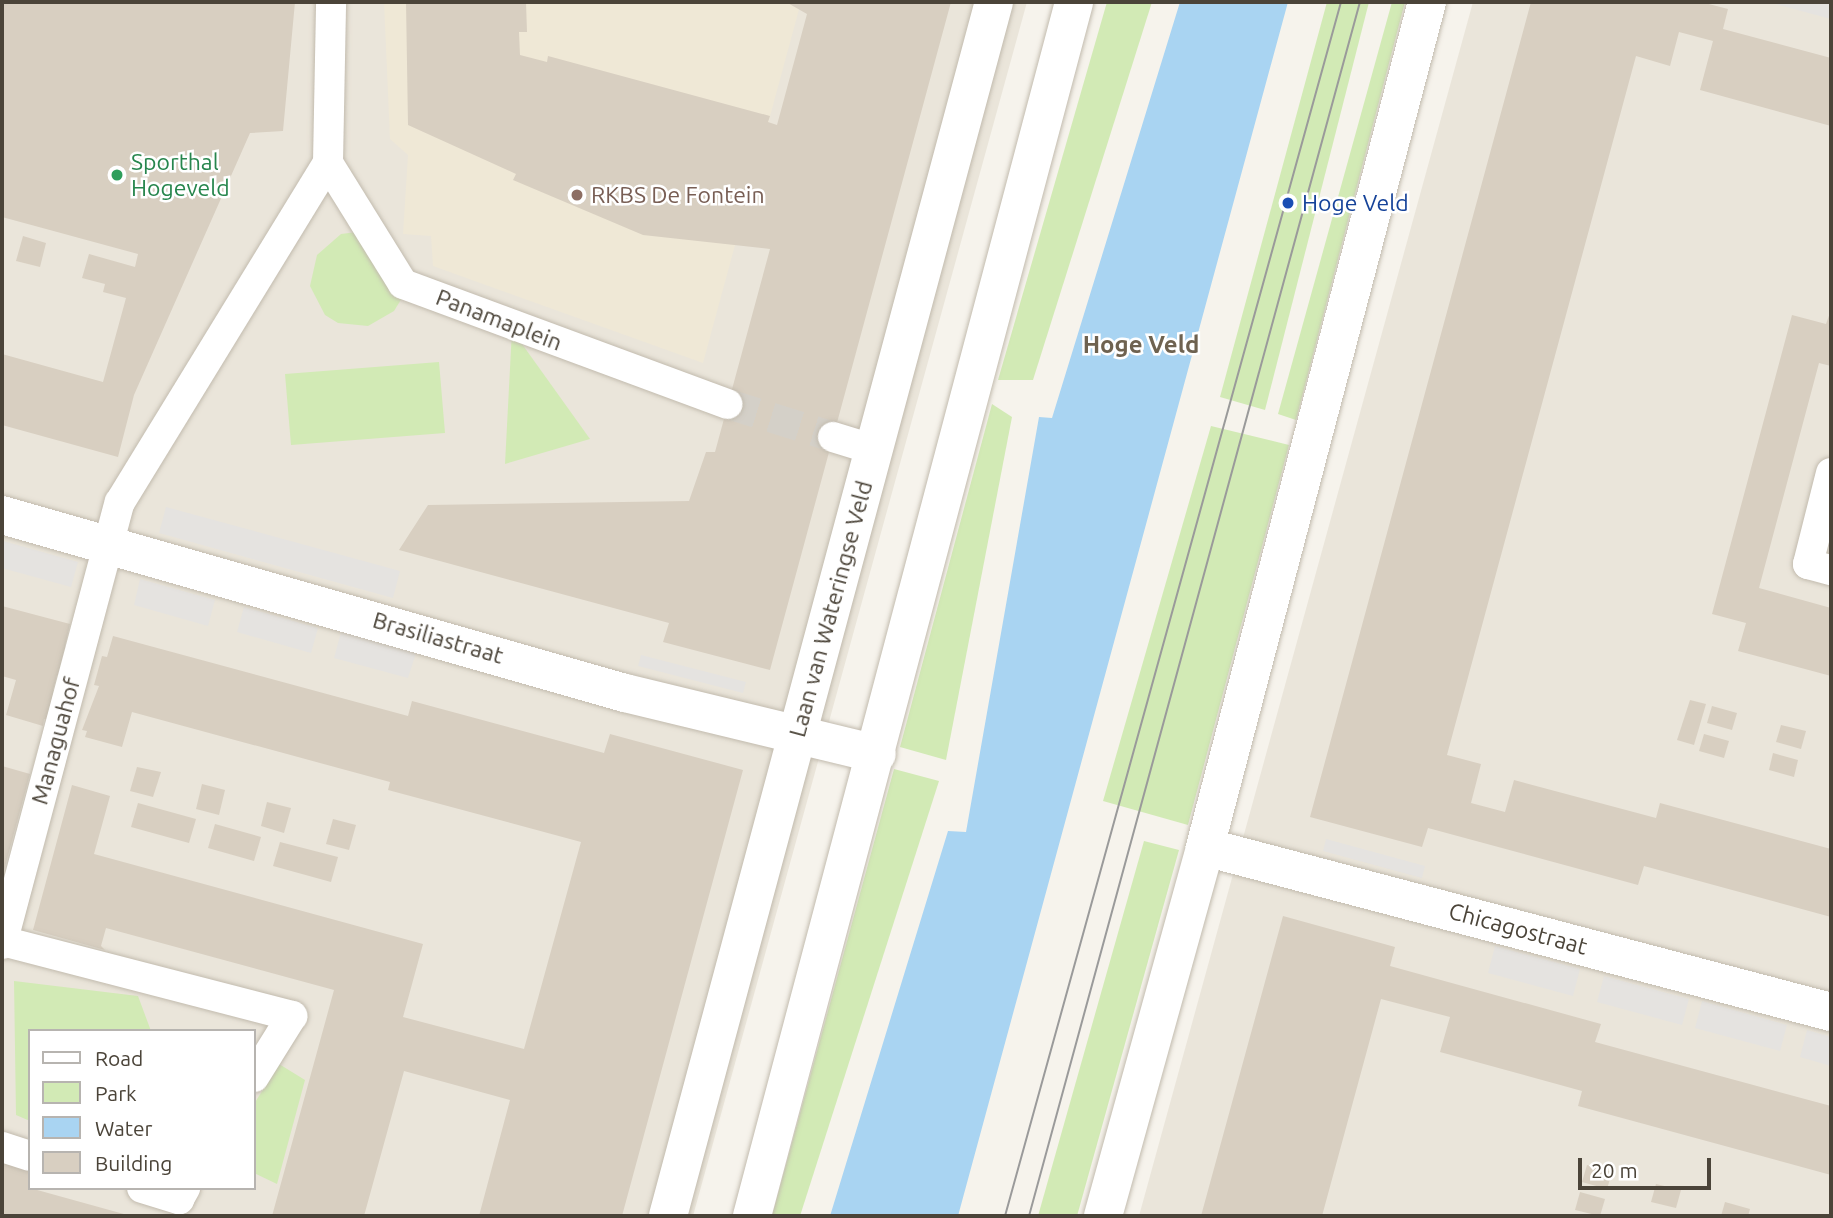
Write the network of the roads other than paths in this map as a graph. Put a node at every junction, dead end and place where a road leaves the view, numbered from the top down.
1 (331, 2) edge
2 (994, 2) edge
3 (1074, 2) edge
4 (1427, 2) edge
5 (328, 163) junction
6 (728, 404) tunnel mouth
7 (833, 437) tunnel mouth
8 (875, 450) junction
9 (1831, 473) edge
10 (2, 515) edge
11 (111, 543) junction
12 (1831, 570) edge
13 (798, 732) junction
14 (877, 754) junction
15 (1205, 847) junction
16 (2, 942) edge
17 (1831, 1012) edge
18 (256, 1074) edge
19 (2, 1147) edge
20 (28, 1155) edge
21 (149, 1190) edge
22 (184, 1190) edge
23 (668, 1216) edge
24 (752, 1216) edge
25 (1102, 1216) edge

1 - 5 street
2 - 8 street, Laan van Wateringse Veld
3 - 14 street
4 - 15 street
5 - 6 street, Panamaplein
5 - 11 street
7 - 8 street
8 - 13 street, Laan van Wateringse Veld
9 - 12 street
10 - 11 street, Brasiliastraat
11 - 13 street, Brasiliastraat
11 - 16 street, Managuahof
13 - 14 street, Brasiliastraat
13 - 23 street, Laan van Wateringse Veld
14 - 24 street
15 - 17 street, Chicagostraat
15 - 25 street
16 - 18 street, Managuahof
19 - 20 street
21 - 22 street

